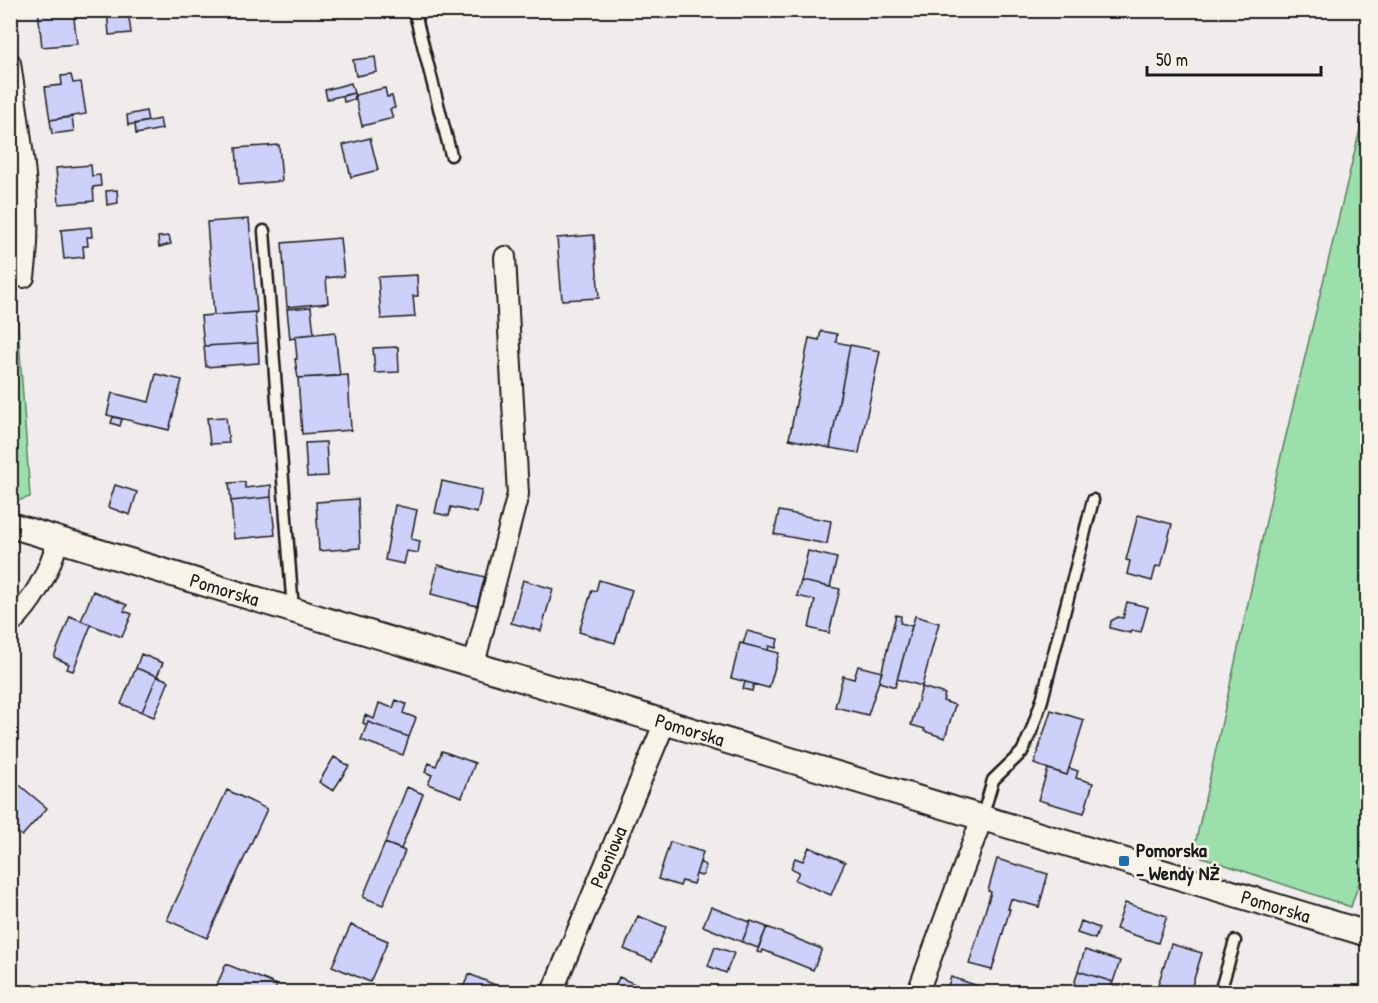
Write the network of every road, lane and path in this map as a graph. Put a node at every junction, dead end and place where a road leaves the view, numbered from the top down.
1 (414, 10) edge
2 (10, 63) edge
3 (451, 155) dead end
4 (264, 231) dead end
5 (505, 257) dead end
6 (24, 277) dead end
7 (1093, 500) dead end
8 (10, 525) edge
9 (58, 540) junction
10 (293, 610) junction
11 (10, 624) edge
12 (474, 664) junction
13 (665, 722) junction
14 (982, 818) junction
15 (1368, 934) edge
16 (1235, 940) dead end
17 (552, 993) edge
18 (918, 993) edge
19 (1220, 993) edge

1 - 3 lane
2 - 6 street
4 - 10 lane
5 - 12 street
7 - 14 lane
8 - 9 street, Pomorska
9 - 10 street, Pomorska
9 - 11 street
10 - 12 street, Pomorska
12 - 13 street, Pomorska
13 - 14 street, Pomorska
13 - 17 street, Peoniowa
14 - 15 street, Pomorska
14 - 18 street
16 - 19 lane

